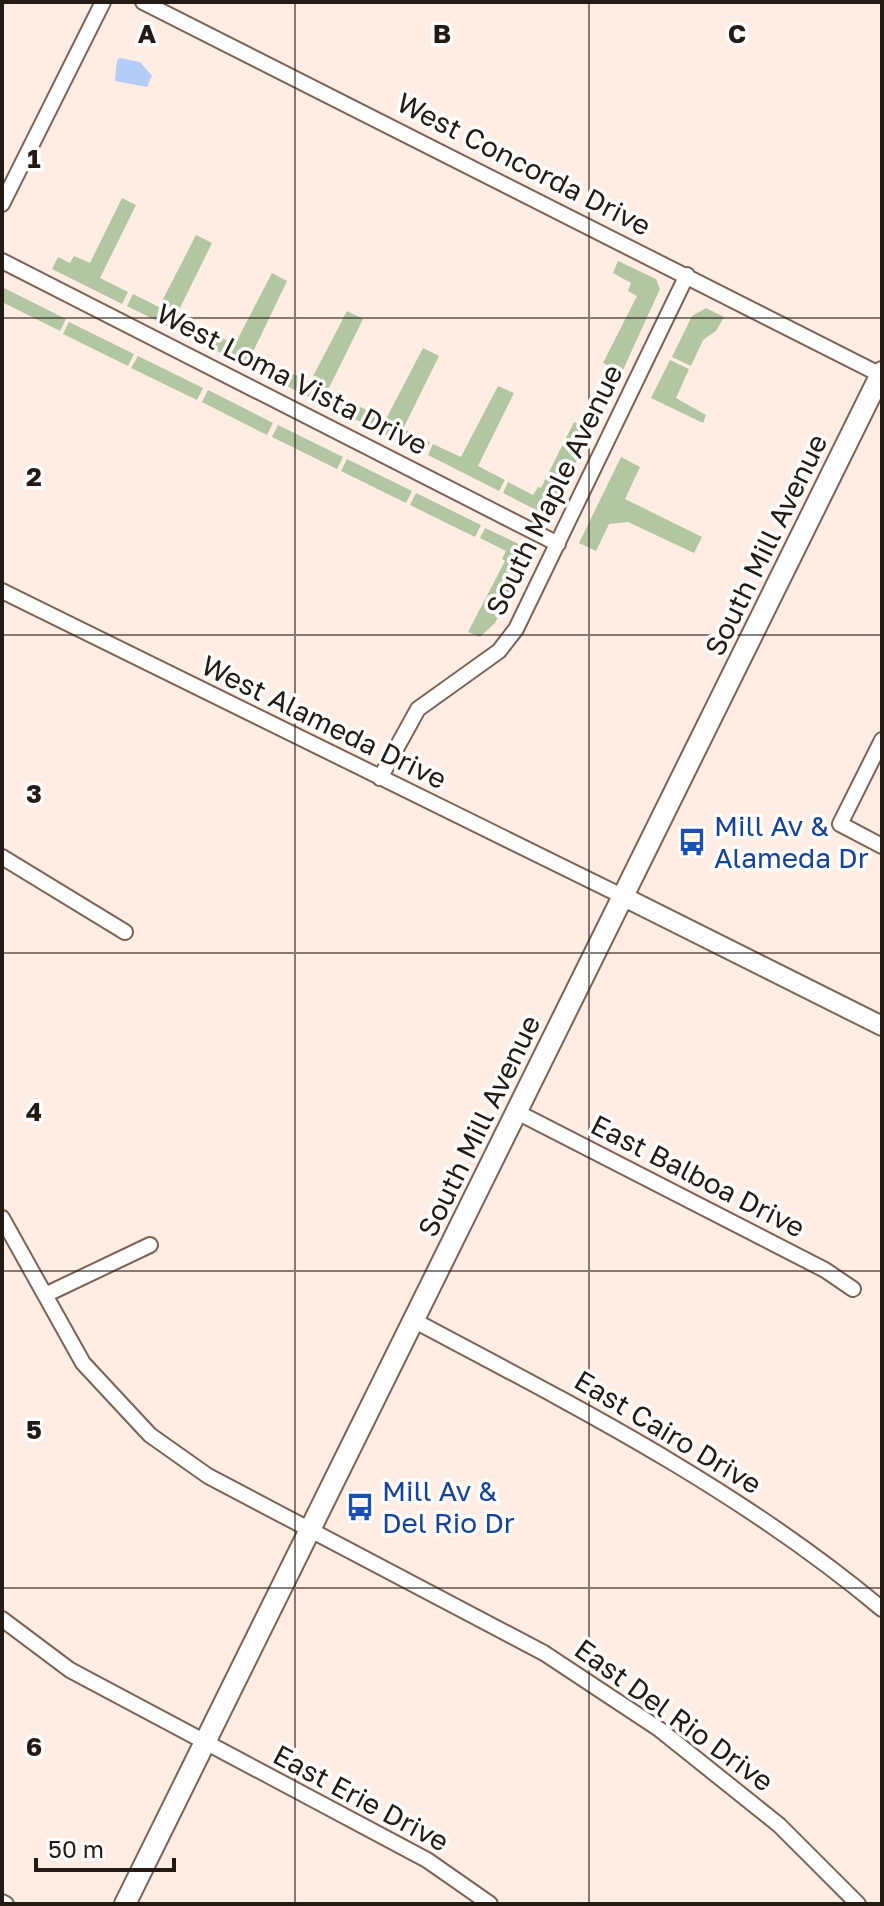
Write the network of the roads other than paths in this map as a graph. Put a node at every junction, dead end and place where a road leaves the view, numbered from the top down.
1 (103, 2) edge
2 (143, 2) edge
3 (2, 204) edge
4 (2, 261) edge
5 (687, 275) junction
6 (881, 373) edge
7 (558, 544) junction
8 (2, 591) edge
9 (882, 740) edge
10 (380, 778) junction
11 (882, 846) edge
12 (2, 857) edge
13 (624, 897) junction
14 (125, 932) dead end
15 (882, 1026) edge
16 (517, 1112) junction
17 (2, 1218) edge
18 (150, 1245) dead end
19 (853, 1289) dead end
20 (45, 1295) junction
21 (415, 1321) junction
22 (311, 1531) junction
23 (882, 1609) edge
24 (2, 1619) edge
25 (204, 1742) junction
26 (125, 1904) edge
27 (490, 1904) edge
28 (858, 1904) edge

1 - 3 street
2 - 5 street, West Concorda Drive
4 - 7 street, West Loma Vista Drive
5 - 6 street, West Concorda Drive
5 - 7 street, South Maple Avenue
6 - 13 main road, South Mill Avenue
7 - 10 street, South Maple Avenue
8 - 10 street, West Alameda Drive
9 - 11 street
10 - 13 street, West Alameda Drive
12 - 14 street
13 - 15 street
13 - 16 main road, South Mill Avenue
16 - 19 street, East Balboa Drive
16 - 21 main road, South Mill Avenue
17 - 20 street, East Del Rio Drive
18 - 20 street
20 - 22 street, East Del Rio Drive
21 - 22 main road, South Mill Avenue
21 - 23 street, East Cairo Drive
22 - 25 main road, South Mill Avenue
22 - 28 street, East Del Rio Drive
24 - 25 street, East Erie Drive
25 - 26 main road, South Mill Avenue
25 - 27 street, East Erie Drive

